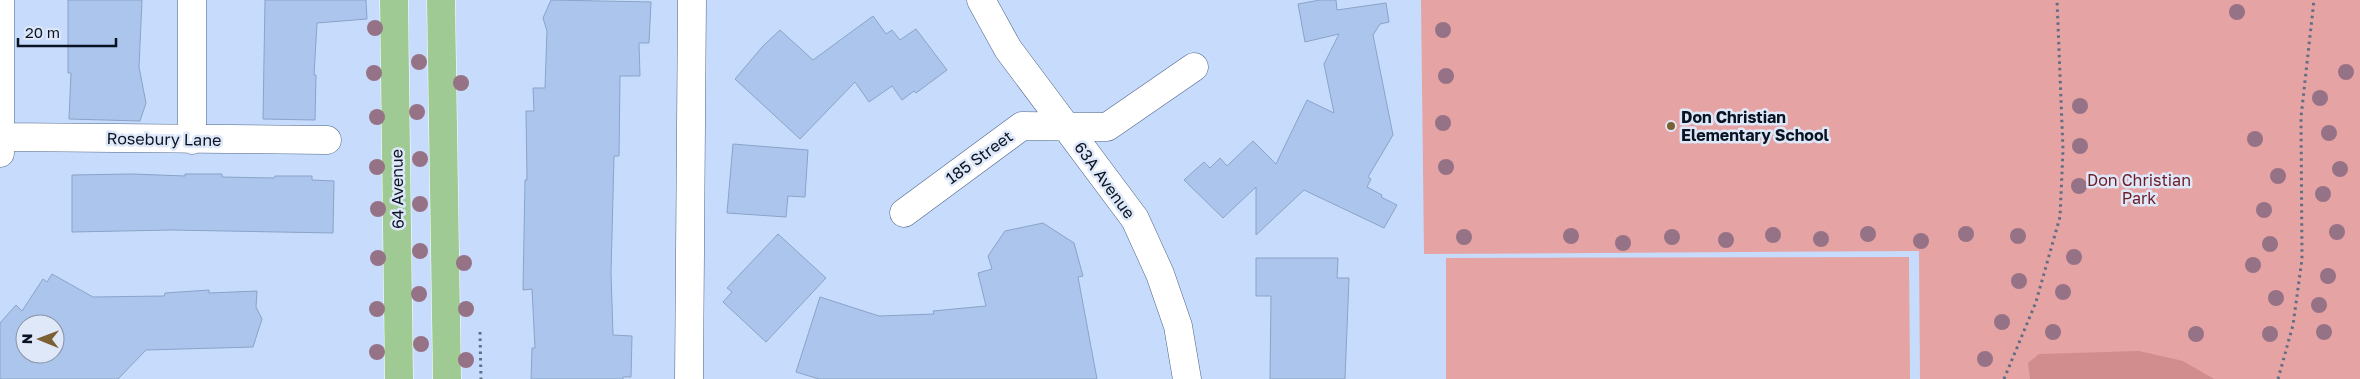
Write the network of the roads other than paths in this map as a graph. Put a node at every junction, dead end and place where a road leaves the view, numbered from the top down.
1 (192, 0) edge
2 (394, 0) edge
3 (441, 0) edge
4 (692, 0) edge
5 (981, 0) edge
6 (0, 2) edge
7 (1194, 66) dead end
8 (1066, 127) junction
9 (192, 140) junction
10 (327, 140) dead end
11 (1, 145) edge
12 (904, 213) dead end
13 (399, 379) edge
14 (447, 379) edge
15 (689, 379) edge
16 (1187, 379) edge

1 - 9 street
2 - 13 main road, 64 Avenue
3 - 14 main road
4 - 15 street
5 - 8 street, 63A Avenue
6 - 11 street
7 - 8 street, 185 Street
8 - 12 street, 185 Street
8 - 16 street, 63A Avenue
9 - 10 street, Rosebury Lane
9 - 11 street, Rosebury Lane

